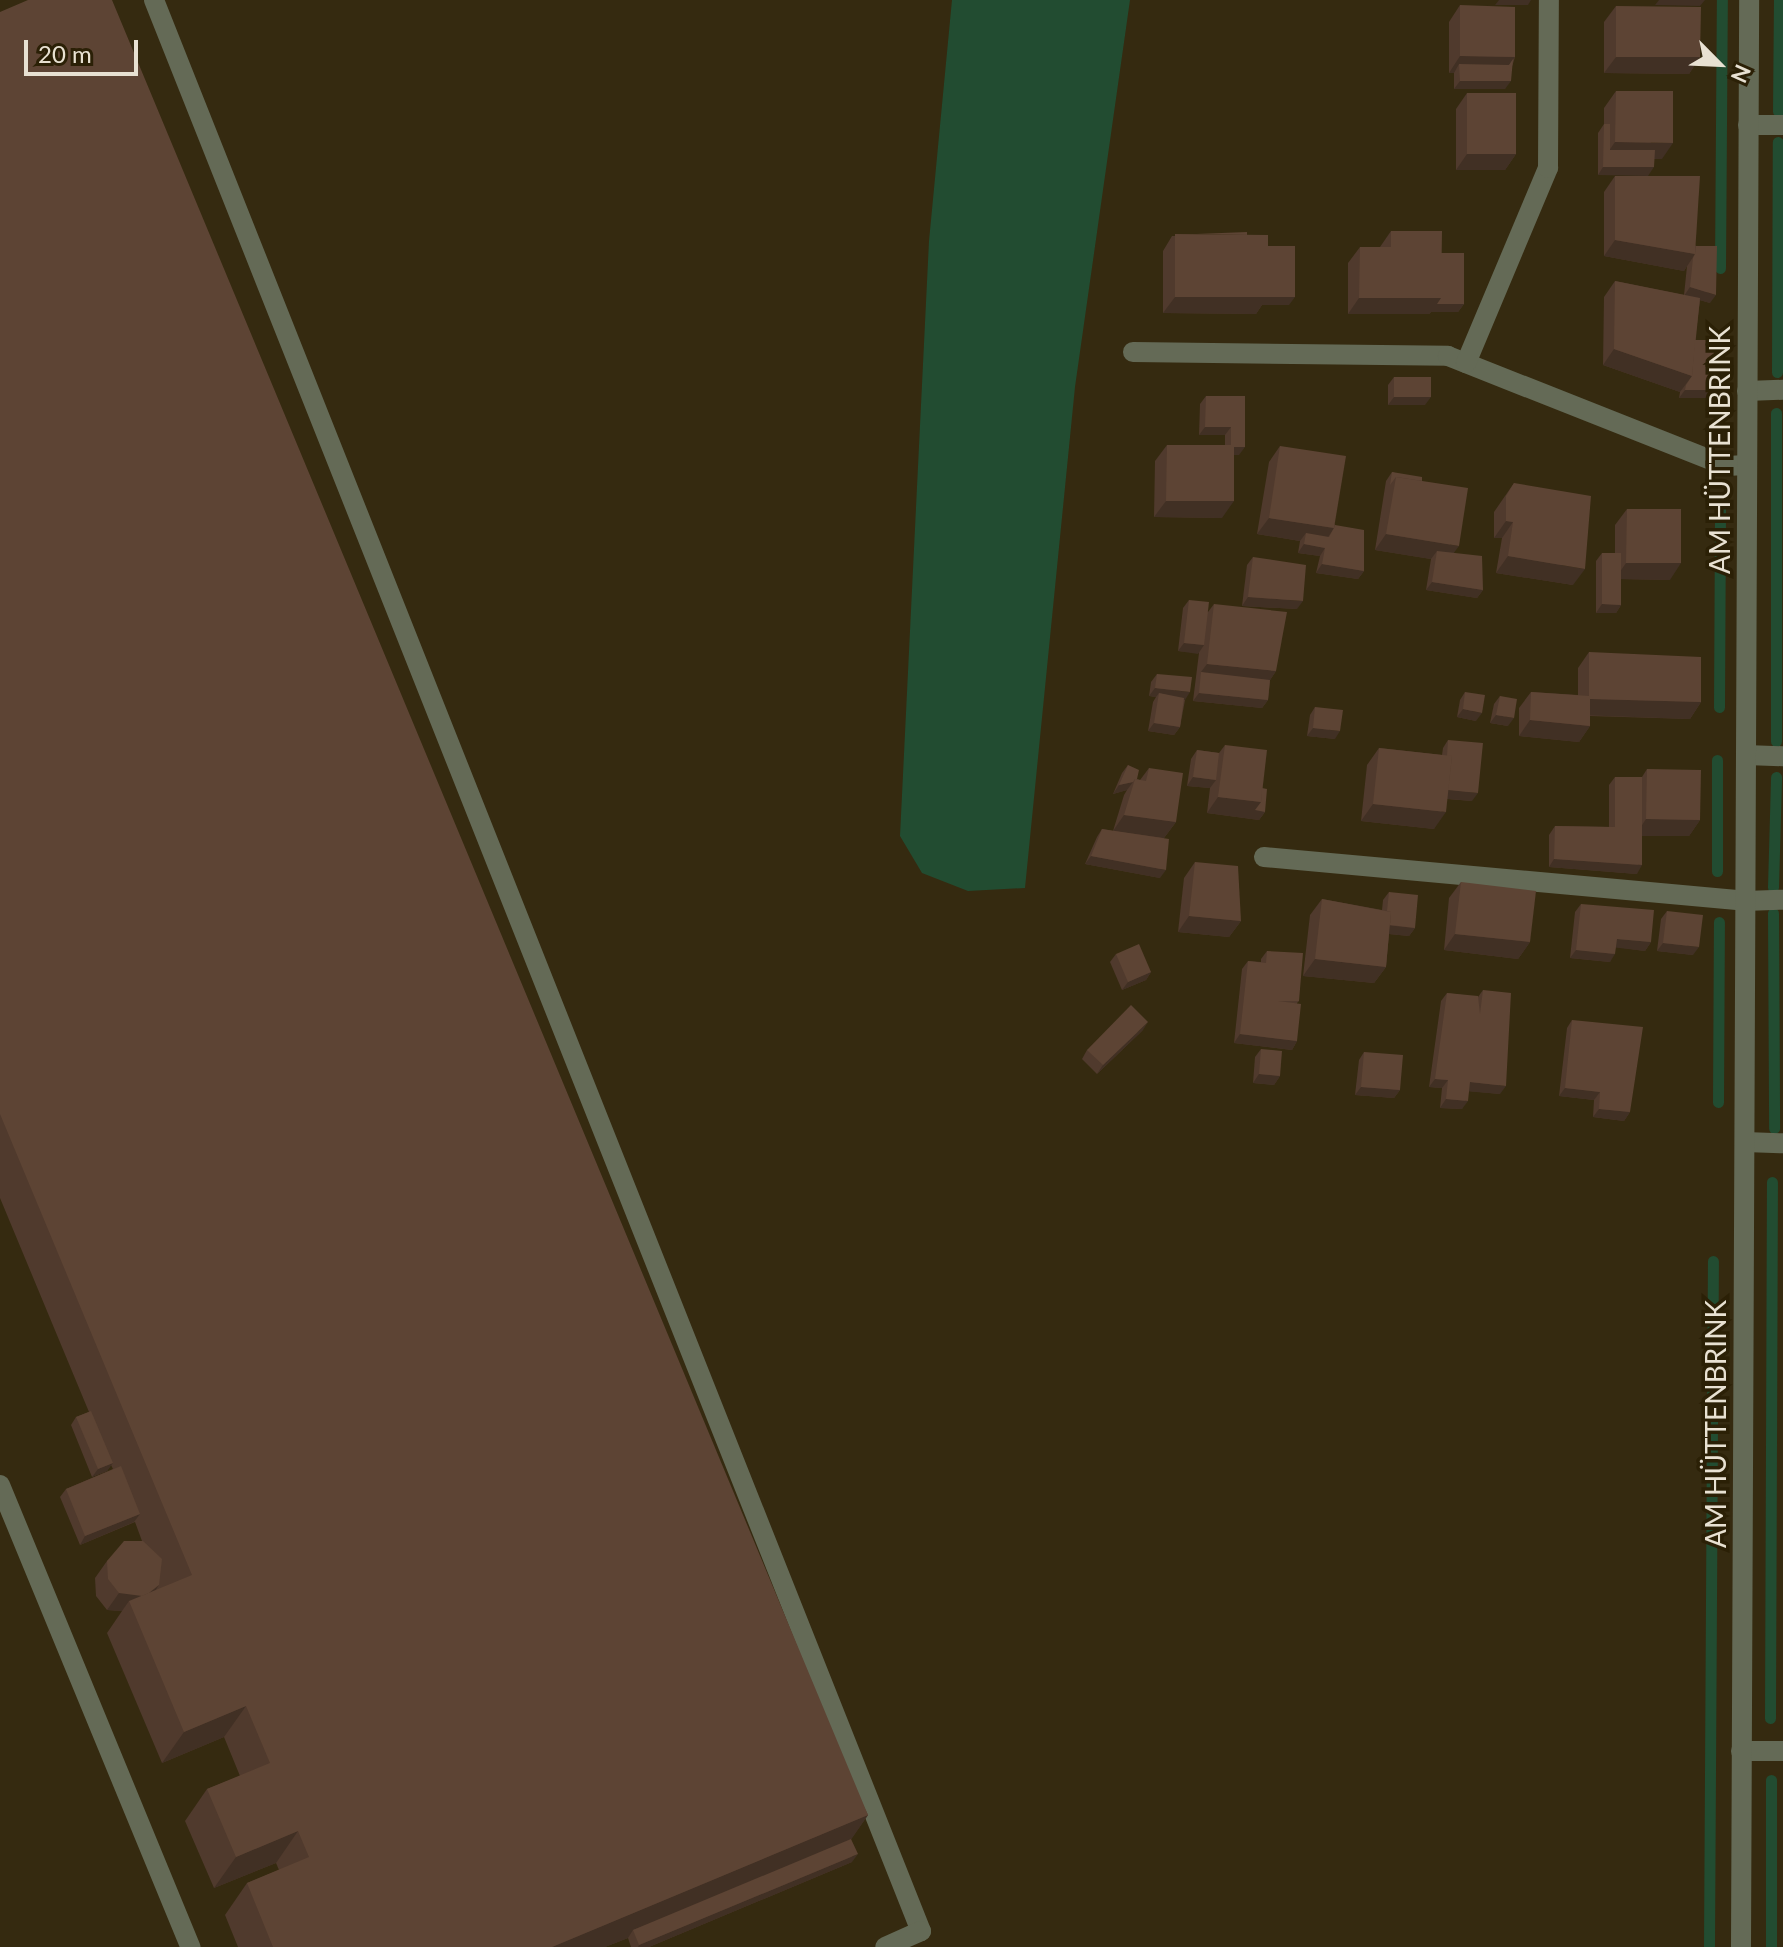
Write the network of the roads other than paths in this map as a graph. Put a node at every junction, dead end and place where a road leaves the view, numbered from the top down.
1 (154, 0) edge
2 (1549, 0) edge
3 (1749, 0) edge
4 (1748, 125) junction
5 (1783, 125) edge
6 (1133, 352) dead end
7 (1466, 363) junction
8 (1783, 390) edge
9 (1747, 391) junction
10 (1747, 465) junction
11 (1746, 755) junction
12 (1783, 756) edge
13 (1264, 857) dead end
14 (1783, 900) edge
15 (1745, 901) junction
16 (1745, 1142) junction
17 (1783, 1143) edge
18 (0, 1485) edge
19 (1741, 1751) junction
20 (1783, 1751) edge
21 (190, 1947) edge
22 (885, 1947) edge
23 (1741, 1947) edge

1 - 22 street
2 - 7 street
3 - 4 street, AM HÜTTENBRINK
4 - 5 street
4 - 9 street, AM HÜTTENBRINK
6 - 7 street
7 - 10 street
8 - 9 street
9 - 10 street, AM HÜTTENBRINK
10 - 11 street, AM HÜTTENBRINK
11 - 12 street
11 - 15 street, AM HÜTTENBRINK
13 - 15 street
14 - 15 street
15 - 16 street, AM HÜTTENBRINK
16 - 17 street
16 - 19 street, AM HÜTTENBRINK
18 - 21 street
19 - 20 street
19 - 23 street, AM HÜTTENBRINK

